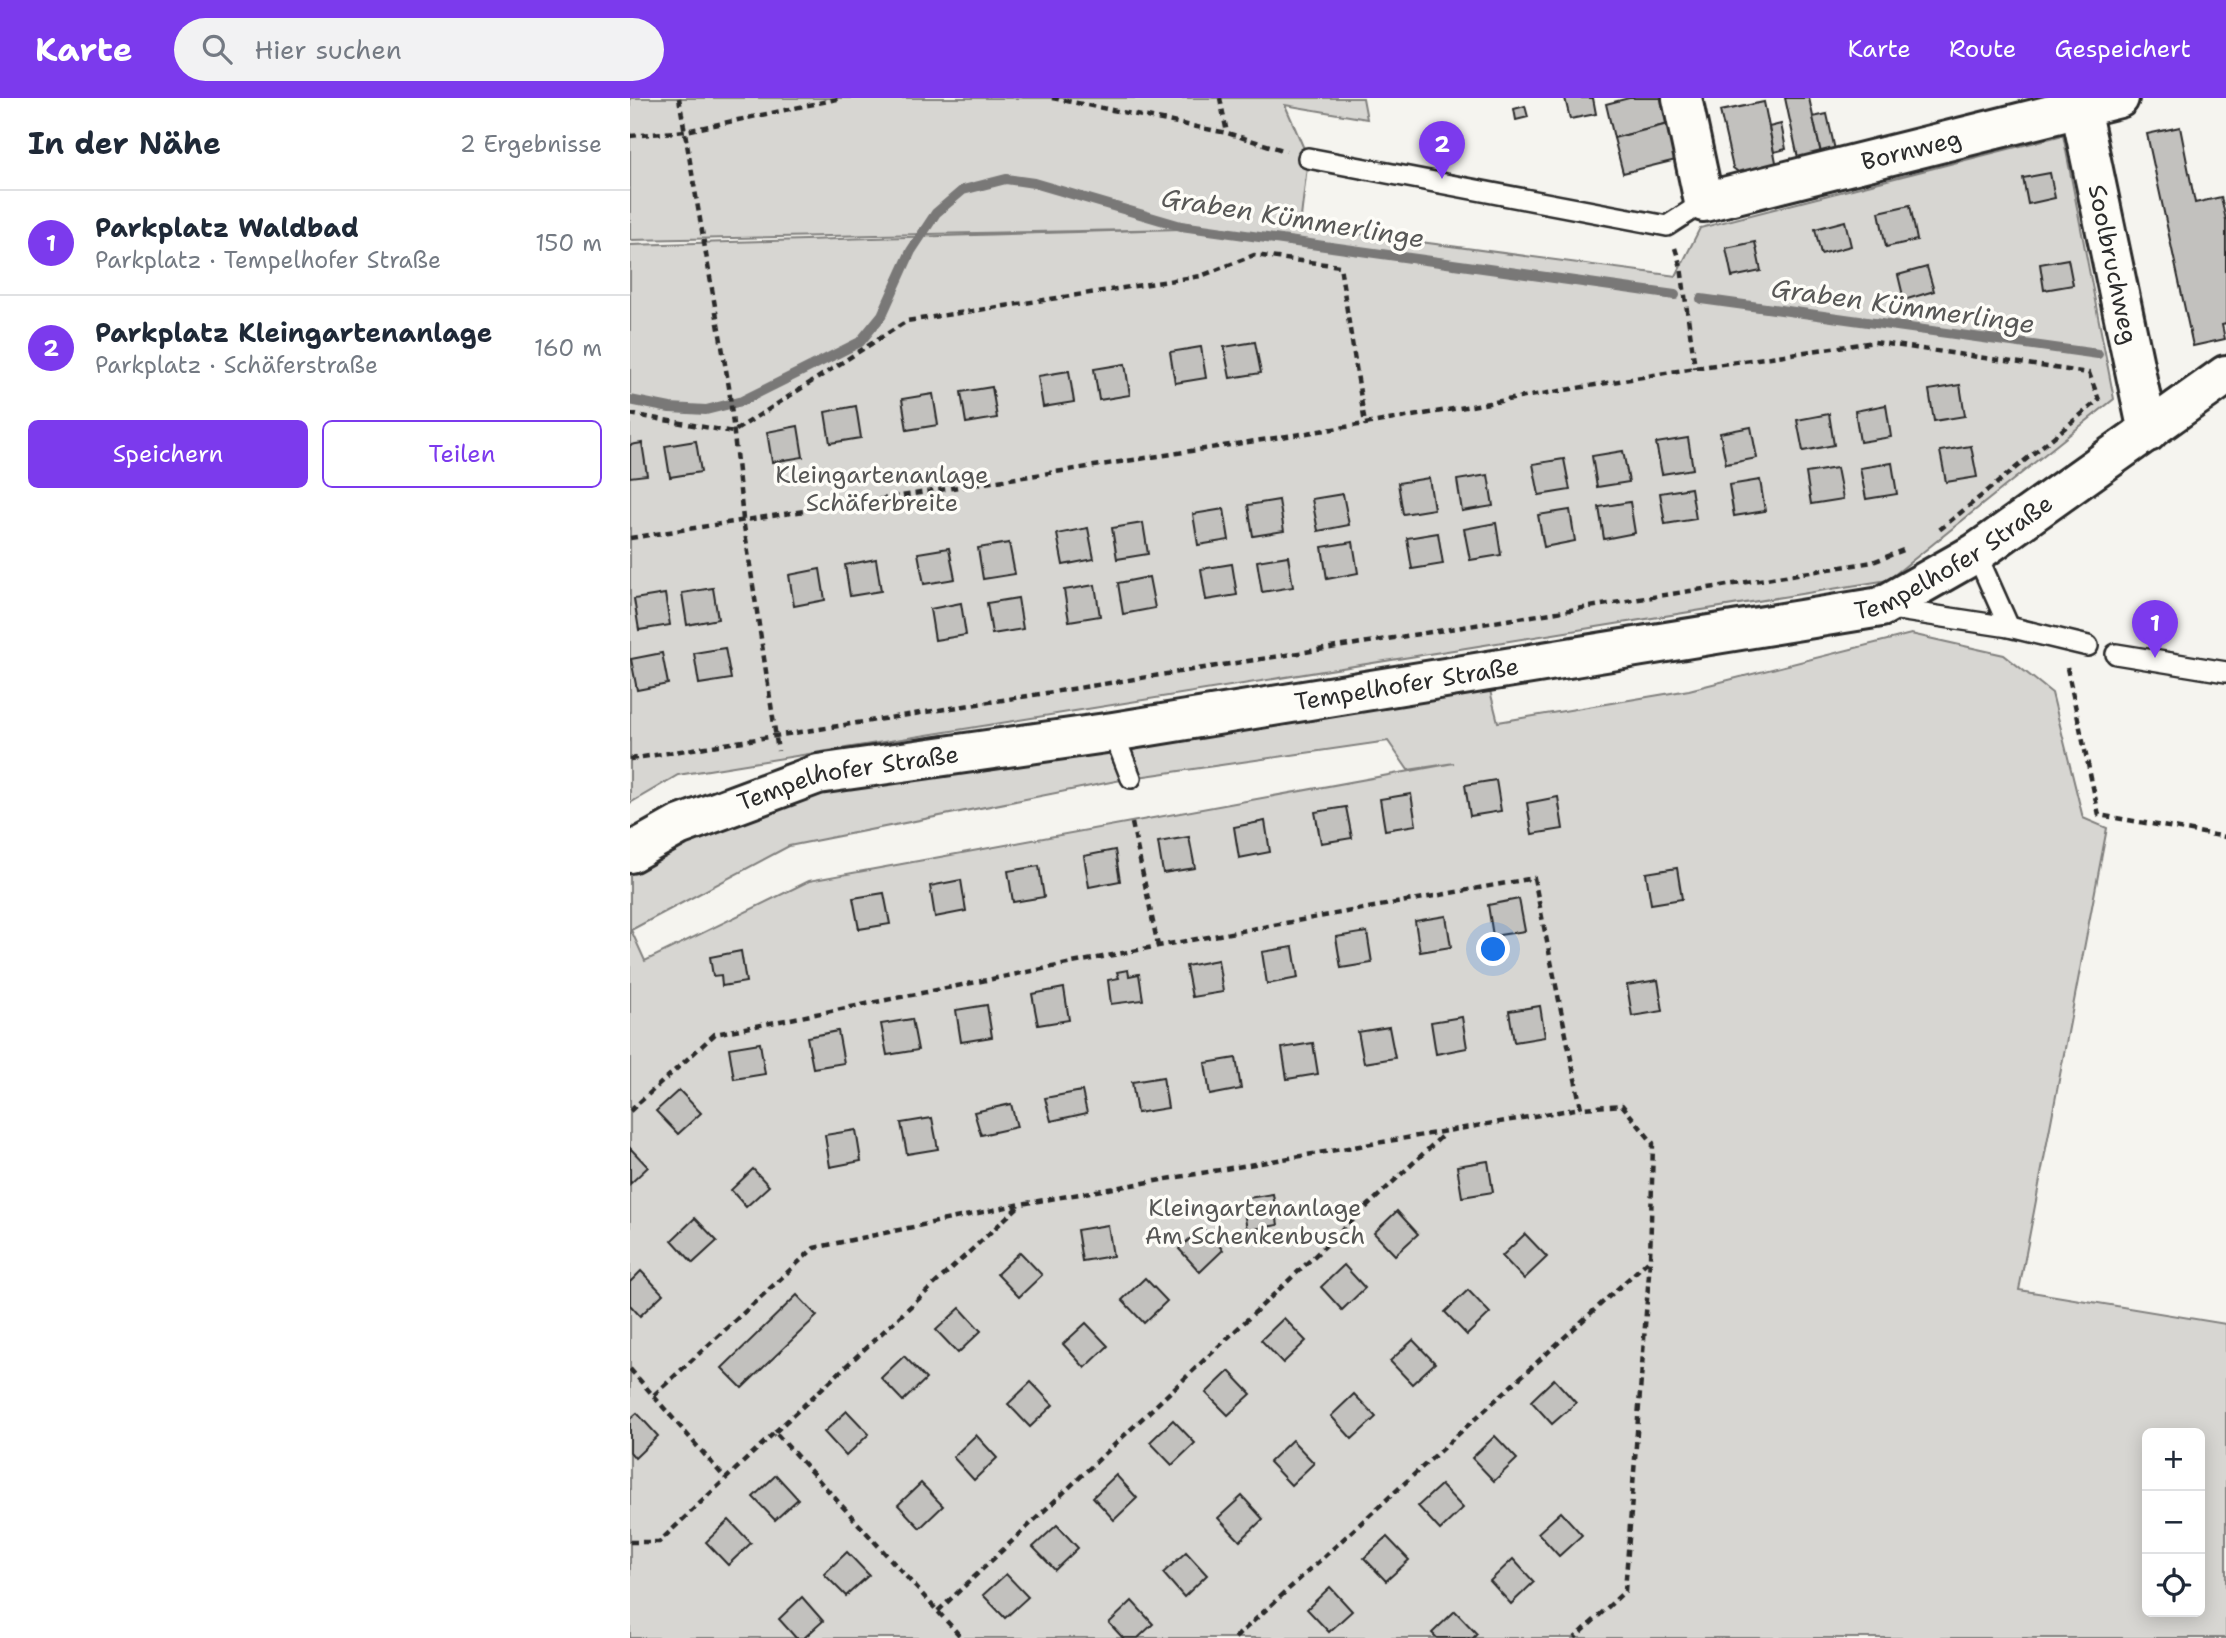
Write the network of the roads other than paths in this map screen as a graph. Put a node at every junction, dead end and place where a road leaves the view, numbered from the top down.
1 (1682, 98) edge
2 (2119, 98) edge
3 (2079, 103) edge
4 (1308, 158) road end
5 (1704, 202) junction
6 (2226, 374) edge
7 (2148, 432) junction
8 (1976, 553) junction
9 (1881, 607) junction
10 (2009, 627) junction
11 (2088, 646) dead end
12 (2116, 654) dead end
13 (2226, 672) edge
14 (1113, 732) junction
15 (1131, 778) dead end
16 (630, 853) edge

1 - 5 street
2 - 3 street, Bornweg
3 - 5 street, Bornweg
3 - 7 street, Soolbruchweg
4 - 5 lane
6 - 7 street, Tempelhofer Straße
7 - 8 street, Tempelhofer Straße
8 - 9 street, Tempelhofer Straße
8 - 10 lane
9 - 10 lane
9 - 14 street, Tempelhofer Straße
10 - 11 lane
12 - 13 lane
14 - 15 lane
14 - 16 street, Tempelhofer Straße

